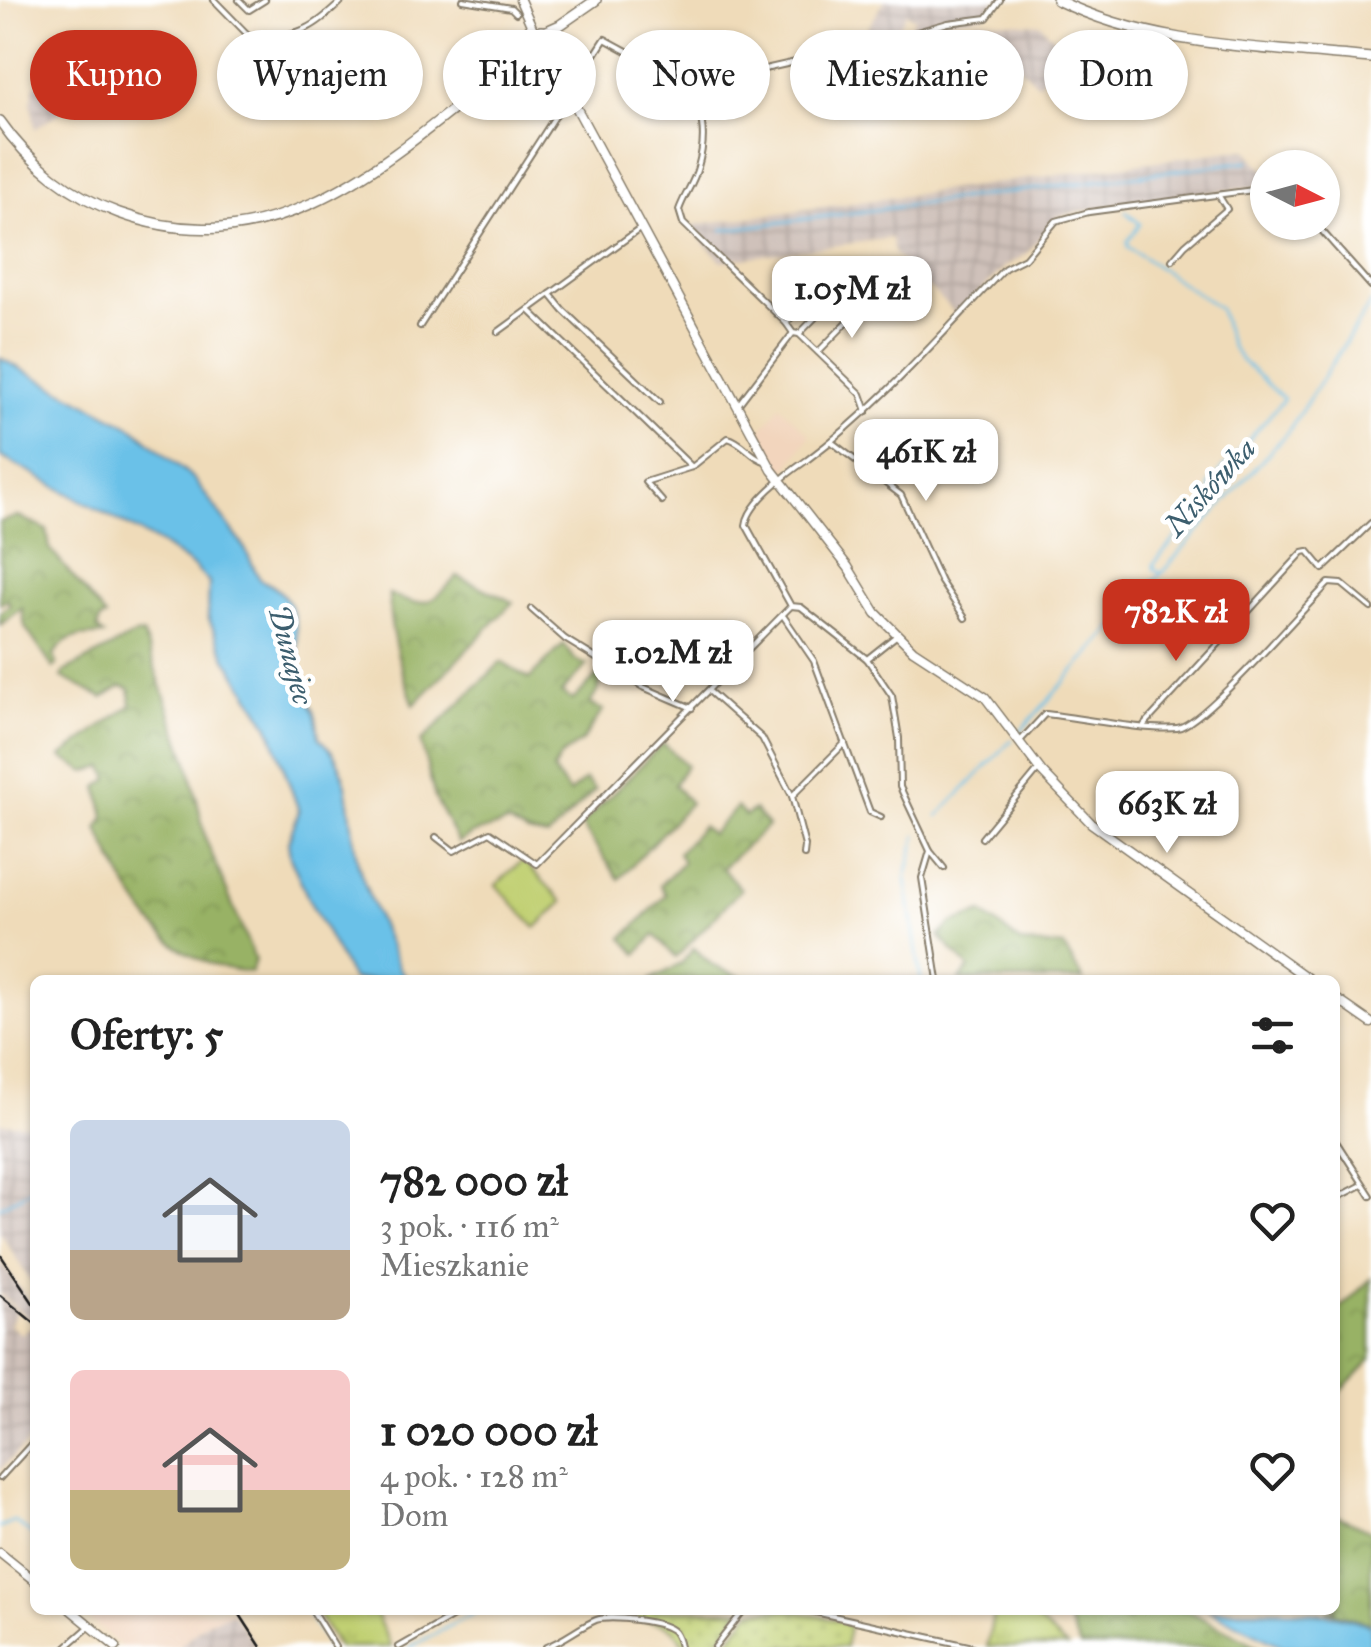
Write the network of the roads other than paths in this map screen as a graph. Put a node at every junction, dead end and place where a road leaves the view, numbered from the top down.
1 (214, 0) edge
2 (238, 0) edge
3 (264, 0) edge
4 (344, 0) edge
5 (462, 0) edge
6 (520, 0) edge
7 (596, 0) edge
8 (1000, 0) edge
9 (1058, 0) edge
10 (516, 12) dead end
11 (536, 30) edge
12 (554, 30) edge
13 (616, 46) edge
14 (596, 52) edge
15 (1371, 58) edge
16 (770, 68) edge
17 (443, 114) edge
18 (552, 120) edge
19 (584, 120) edge
20 (702, 120) edge
21 (0, 121) edge
22 (1250, 190) edge
23 (1218, 194) junction
24 (642, 228) junction
25 (1330, 240) edge
26 (1172, 260) dead end
27 (836, 273) dead end
28 (850, 282) dead end
29 (1371, 286) edge
30 (550, 294) junction
31 (862, 307) dead end
32 (529, 310) junction
33 (786, 323) junction
34 (420, 326) dead end
35 (498, 332) dead end
36 (796, 334) junction
37 (818, 352) junction
38 (660, 402) dead end
39 (737, 406) junction
40 (868, 410) junction
41 (831, 442) junction
42 (768, 462) junction
43 (692, 468) junction
44 (779, 480) junction
45 (662, 500) dead end
46 (1371, 523) edge
47 (1324, 570) junction
48 (1334, 581) junction
49 (792, 606) junction
50 (1371, 608) edge
51 (531, 610) dead end
52 (784, 617) junction
53 (964, 618) dead end
54 (896, 636) junction
55 (867, 659) junction
56 (710, 691) junction
57 (692, 708) junction
58 (1144, 725) junction
59 (1018, 738) junction
60 (846, 743) junction
61 (1039, 769) junction
62 (792, 796) junction
63 (881, 816) dead end
64 (436, 837) dead end
65 (982, 838) dead end
66 (930, 851) junction
67 (804, 855) dead end
68 (944, 868) dead end
69 (937, 975) edge
70 (1303, 975) edge
71 (1340, 1002) edge
72 (1371, 1024) edge
73 (1340, 1148) edge
74 (1362, 1185) junction
75 (1340, 1196) edge
76 (1371, 1196) edge
77 (30, 1445) edge
78 (0, 1478) edge
79 (0, 1554) edge
80 (30, 1578) edge
81 (78, 1615) edge
82 (315, 1615) edge
83 (455, 1615) edge
84 (740, 1615) edge
85 (828, 1615) edge
86 (91, 1626) junction
87 (940, 1640) junction
88 (66, 1647) edge
89 (116, 1647) edge
90 (335, 1647) edge
91 (399, 1647) edge
92 (546, 1647) edge
93 (680, 1647) edge
94 (715, 1647) edge
95 (939, 1647) edge
96 (974, 1647) edge

1 - 4 street
2 - 3 street
5 - 10 street
6 - 11 street
7 - 12 main road
8 - 16 street
9 - 15 main road
13 - 14 street
17 - 21 main road
18 - 34 street
19 - 24 street
20 - 33 street
22 - 23 street
23 - 26 street
23 - 40 street
24 - 30 street
24 - 39 street
25 - 29 street
27 - 33 street
28 - 36 street
30 - 32 street
30 - 38 street
31 - 37 street
32 - 35 street
32 - 43 street
33 - 36 street
36 - 37 street
36 - 39 street
37 - 40 street
39 - 42 street
40 - 41 street
41 - 44 street
41 - 53 street
42 - 43 street
42 - 44 street
43 - 45 street
44 - 49 street
44 - 54 street
46 - 47 street
47 - 48 street
47 - 58 street
48 - 50 street
48 - 58 street
49 - 52 street
49 - 55 street
51 - 57 street
52 - 56 street
52 - 60 street
54 - 55 street
54 - 59 street
55 - 66 street
56 - 57 street
56 - 62 street
57 - 64 street
58 - 59 street
59 - 61 street
60 - 62 street
60 - 63 street
61 - 65 street
61 - 70 street
62 - 67 street
66 - 68 street
66 - 69 street
71 - 72 street
73 - 74 street
74 - 75 street
74 - 76 street
77 - 78 street
79 - 80 street
81 - 86 street
82 - 90 street
83 - 91 street
84 - 94 street
85 - 87 street
86 - 88 street
86 - 89 street
87 - 95 street
87 - 96 street
92 - 93 street

